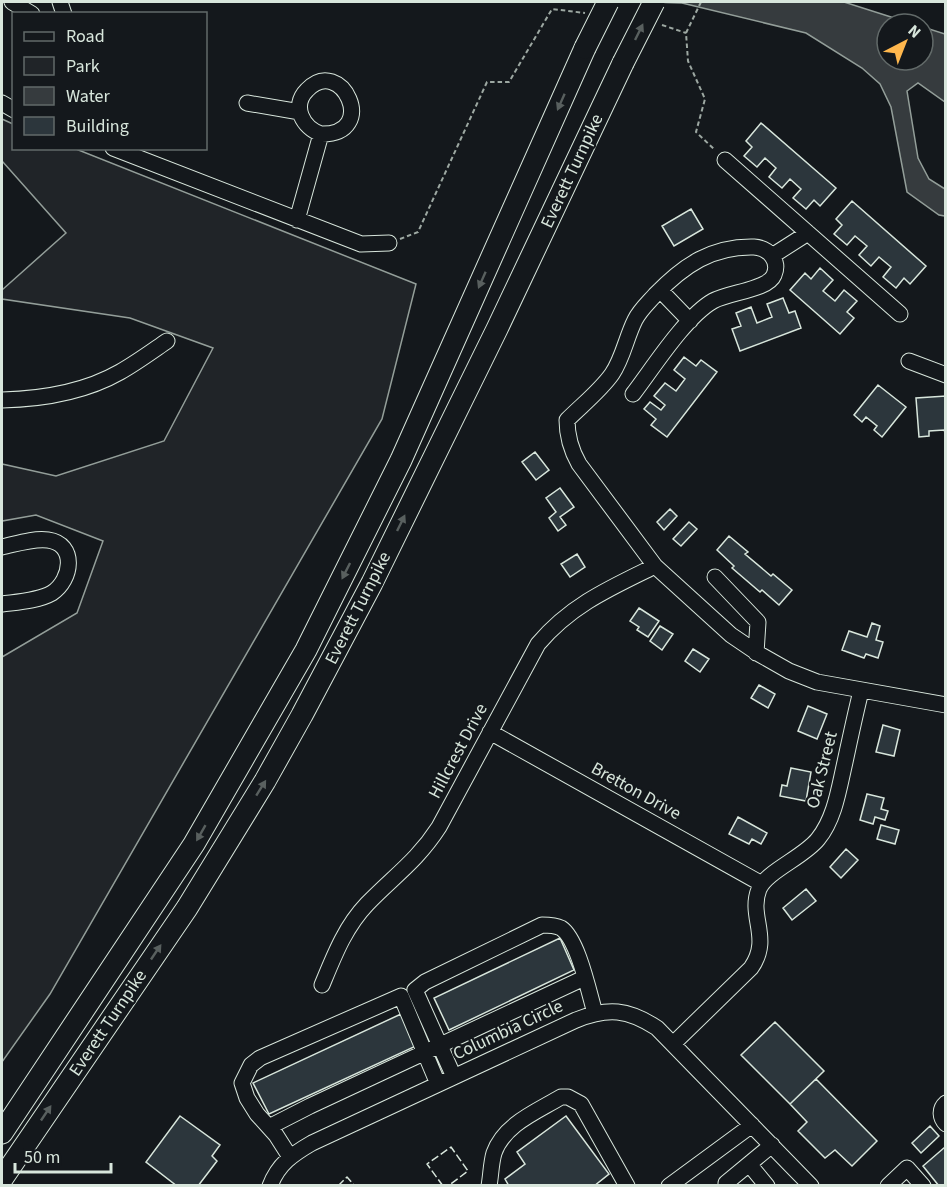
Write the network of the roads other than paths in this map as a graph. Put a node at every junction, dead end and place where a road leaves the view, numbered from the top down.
1 (12, 2) edge
2 (654, 2) edge
3 (601, 7) edge
4 (29, 12) edge
5 (248, 103) dead end
6 (300, 112) junction
7 (321, 134) junction
8 (118, 150) edge
9 (725, 160) road end
10 (297, 220) junction
11 (808, 233) junction
12 (389, 243) road end
13 (772, 256) junction
14 (660, 290) junction
15 (900, 314) dead end
16 (690, 321) junction
17 (167, 341) dead end
18 (909, 361) dead end
19 (945, 375) edge
20 (633, 394) dead end
21 (2, 400) edge
22 (2, 547) edge
23 (655, 566) junction
24 (715, 577) dead end
25 (2, 604) edge
26 (756, 653) junction
27 (861, 691) junction
28 (945, 705) edge
29 (490, 732) junction
30 (762, 884) junction
31 (584, 978) junction
32 (322, 985) dead end
33 (408, 993) junction
34 (595, 1013) junction
35 (673, 1044) junction
36 (440, 1046) junction
37 (425, 1053) junction
38 (454, 1077) junction
39 (438, 1084) junction
40 (945, 1103) edge
41 (945, 1124) edge
42 (752, 1125) junction
43 (269, 1127) junction
44 (2, 1133) edge
45 (772, 1145) junction
46 (290, 1157) junction
47 (749, 1164) junction
48 (2, 1179) edge
49 (270, 1185) edge
50 (489, 1185) edge
51 (627, 1185) edge
52 (669, 1185) edge
53 (726, 1185) edge
54 (766, 1185) edge
55 (811, 1185) edge
56 (888, 1185) edge
57 (923, 1185) edge

1 - 4 street
48 -> 2 highway, Everett Turnpike, bridge
3 -> 44 highway, Everett Turnpike, bridge
5 - 6 street
6 - 7 street
6 - 7 street
7 - 10 street
8 - 10 street
9 - 11 street
10 - 12 street
11 - 13 street
11 - 15 street
13 - 14 street
13 - 16 street
14 - 16 street
14 - 23 street
16 - 20 street
17 - 21 street
18 - 19 street
22 - 25 street
23 - 26 street
23 - 29 street, Hillcrest Drive
24 - 26 street
26 - 27 street
27 - 28 street
27 - 30 street, Oak Street
29 - 30 street, Bretton Drive
29 - 32 street, Hillcrest Drive
30 - 35 street
31 - 33 street
31 - 34 street
31 - 36 street
33 - 36 street
33 - 37 street
33 - 43 street
34 - 35 street, Columbia Circle
34 - 38 street, Columbia Circle
35 - 42 street, Columbia Circle
36 - 37 street
36 - 38 street
37 - 39 street
37 - 43 street
38 - 39 street, Columbia Circle
39 - 46 street, Columbia Circle
40 - 41 street
42 - 45 street, Columbia Circle
42 - 52 street
43 - 46 street
45 - 47 street
45 - 55 street, Columbia Circle
46 - 49 street, Columbia Circle
47 - 53 street
47 - 54 street
50 - 51 street
56 - 57 street

